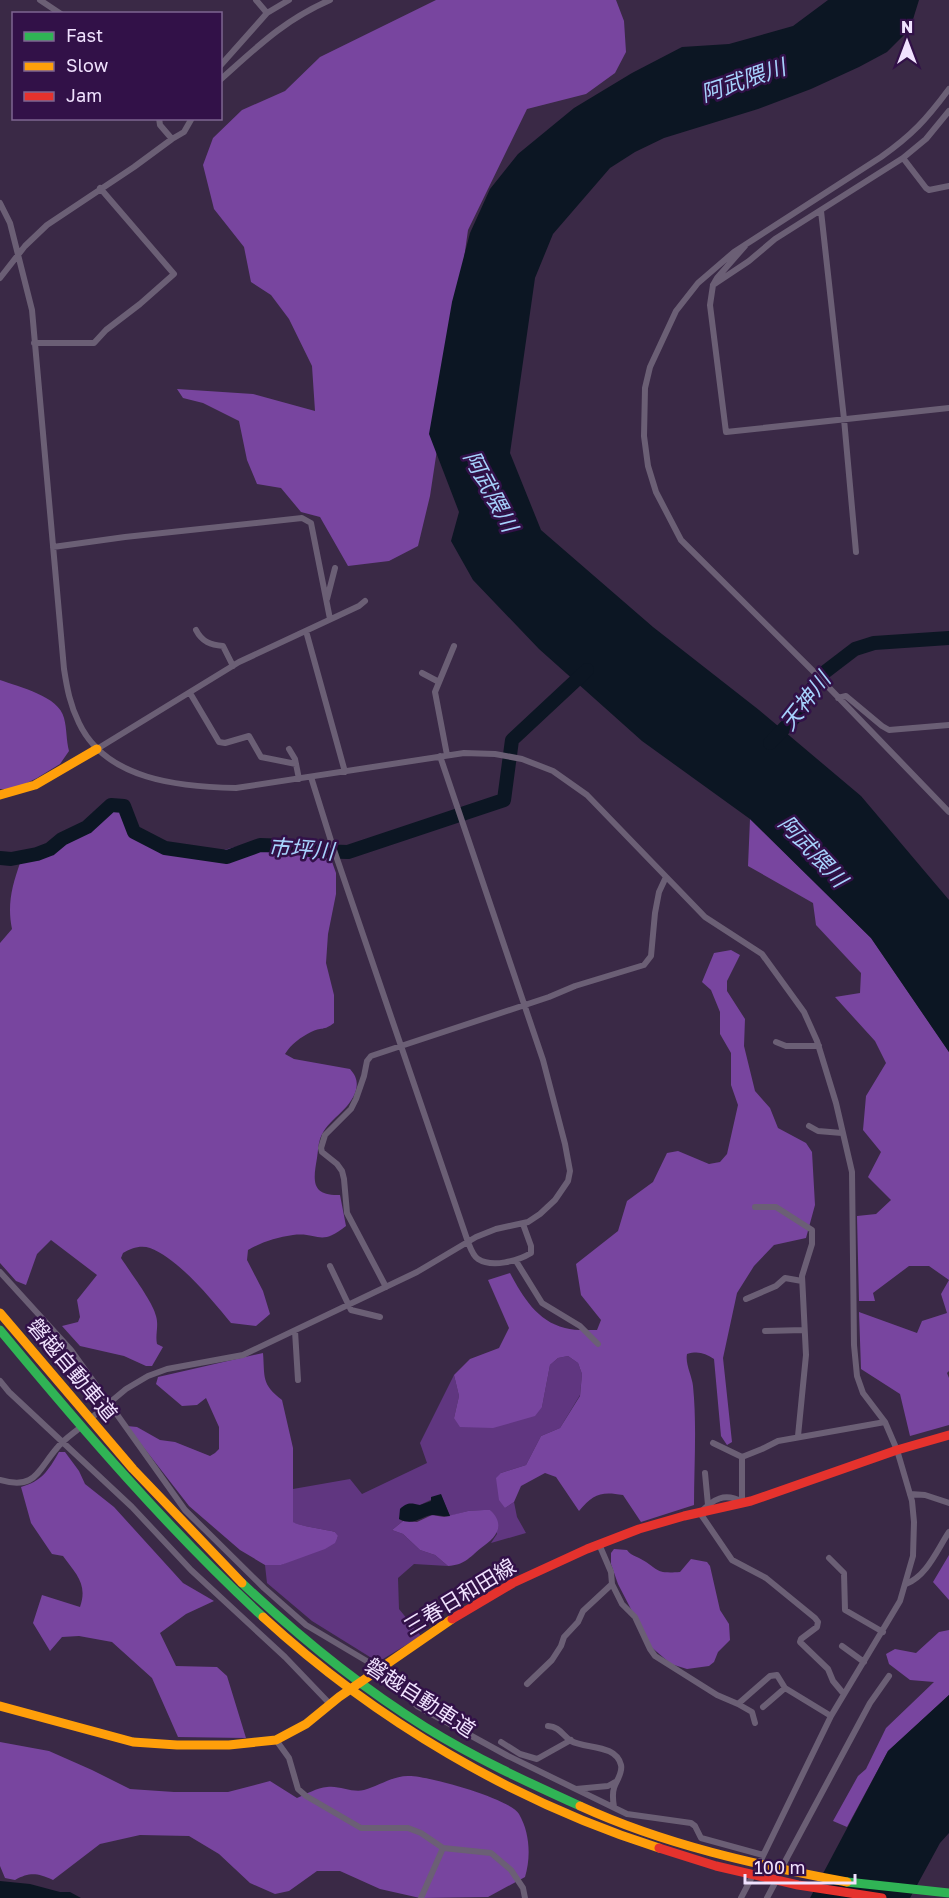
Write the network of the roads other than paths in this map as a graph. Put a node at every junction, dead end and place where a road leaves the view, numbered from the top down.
1 (40, 0) edge
2 (256, 0) edge
3 (289, 0) edge
4 (330, 0) edge
5 (58, 12) edge
6 (267, 13) junction
7 (222, 64) edge
8 (222, 78) edge
9 (949, 89) edge
10 (949, 111) edge
11 (159, 120) edge
12 (191, 120) edge
13 (172, 139) junction
14 (903, 158) junction
15 (949, 186) edge
16 (100, 188) junction
17 (0, 203) edge
18 (821, 211) junction
19 (747, 243) junction
20 (18, 255) junction
21 (0, 278) edge
22 (713, 285) junction
23 (34, 343) junction
24 (949, 408) edge
25 (844, 419) junction
26 (53, 547) junction
27 (856, 552) dead end
28 (335, 568) dead end
29 (326, 601) junction
30 (365, 601) dead end
31 (330, 619) junction
32 (196, 630) dead end
33 (306, 631) junction
34 (454, 646) dead end
35 (233, 666) junction
36 (422, 673) dead end
37 (439, 682) junction
38 (190, 693) junction
39 (838, 698) junction
40 (949, 724) edge
41 (97, 749) junction
42 (289, 749) dead end
43 (444, 755) junction
44 (296, 764) junction
45 (345, 772) junction
46 (311, 777) junction
47 (298, 778) junction
48 (0, 795) edge
49 (949, 812) edge
50 (666, 877) junction
51 (524, 1004) junction
52 (776, 1042) dead end
53 (401, 1046) junction
54 (819, 1046) junction
55 (808, 1126) dead end
56 (842, 1132) junction
57 (756, 1207) dead end
58 (523, 1224) junction
59 (468, 1242) junction
60 (516, 1261) junction
61 (330, 1266) dead end
62 (0, 1272) edge
63 (802, 1281) junction
64 (386, 1287) junction
65 (746, 1299) dead end
66 (348, 1306) junction
67 (0, 1313) edge
68 (380, 1317) dead end
69 (0, 1330) edge
70 (804, 1330) junction
71 (295, 1331) junction
72 (765, 1331) dead end
73 (598, 1344) dead end
74 (298, 1380) dead end
75 (0, 1381) edge
76 (106, 1406) junction
77 (885, 1422) junction
78 (949, 1435) edge
79 (798, 1436) junction
80 (63, 1441) junction
81 (713, 1443) dead end
82 (897, 1450) junction
83 (742, 1457) junction
84 (705, 1473) dead end
85 (0, 1480) edge
86 (910, 1494) junction
87 (742, 1503) junction
88 (949, 1503) edge
89 (708, 1505) junction
90 (700, 1513) junction
91 (949, 1532) edge
92 (599, 1544) junction
93 (829, 1558) dead end
94 (612, 1584) junction
95 (906, 1584) junction
96 (883, 1632) junction
97 (842, 1646) dead end
98 (864, 1662) junction
99 (377, 1672) junction
100 (890, 1676) dead end
101 (527, 1684) dead end
102 (785, 1688) junction
103 (843, 1693) junction
104 (330, 1704) junction
105 (738, 1704) junction
106 (0, 1706) edge
107 (763, 1707) dead end
108 (831, 1716) junction
109 (755, 1723) dead end
110 (548, 1726) dead end
111 (276, 1740) junction
112 (571, 1740) junction
113 (501, 1742) dead end
114 (616, 1781) junction
115 (575, 1789) junction
116 (614, 1807) junction
117 (442, 1848) junction
118 (764, 1855) junction
119 (949, 1893) edge
120 (421, 1898) edge
121 (525, 1898) edge
122 (741, 1898) edge
123 (767, 1898) edge
124 (882, 1898) edge

1 - 5 street
2 - 6 street
3 - 6 street
4 - 8 street
6 - 7 street
9 - 19 street
10 - 14 street
11 - 13 street
12 - 13 street
13 - 16 street
14 - 15 street
14 - 18 street
16 - 20 street
16 - 23 street
17 - 20 street
18 - 22 street
18 - 25 street
19 - 22 street
19 - 39 street
20 - 21 street
20 - 23 street
22 - 25 street
23 - 26 street
24 - 25 street
25 - 27 street
26 - 29 street
26 - 41 street
28 - 29 street
29 - 31 street
30 - 31 street
31 - 33 street
32 - 35 street
33 - 35 street
33 - 45 street
34 - 37 street
35 - 38 street
36 - 37 street
37 - 43 street
38 - 41 street
38 - 44 street
39 - 40 street
39 - 49 street
41 - 47 street
41 - 48 main road
42 - 44 street
43 - 45 street
43 - 50 street
43 - 51 street
44 - 47 street
45 - 46 street
46 - 47 street
46 - 53 street
50 - 51 street
50 - 54 street
51 - 53 street
51 - 58 street
52 - 54 street
53 - 59 street
53 - 64 street
54 - 56 street
55 - 56 street
56 - 77 street
57 - 63 street
58 - 59 street
58 - 60 street
59 - 60 street
59 - 64 street
60 - 73 street
61 - 66 street
62 - 76 street
63 - 65 street
63 - 70 street
64 - 66 street
66 - 68 street
66 - 71 street
67 - 119 main road, 磐越自動車道
69 - 124 main road, 磐越自動車道
70 - 72 street
70 - 79 street
71 - 74 street
71 - 76 street
75 - 80 street
76 - 80 street
76 - 99 street
77 - 79 street
77 - 82 street
78 - 82 main road, 三春日和田線
79 - 83 street
80 - 85 street
80 - 104 street
81 - 83 street
82 - 86 street
82 - 87 main road, 三春日和田線
83 - 87 street
84 - 89 street
86 - 88 street
86 - 95 street
87 - 89 street
87 - 90 main road, 三春日和田線
89 - 90 street
90 - 92 main road, 三春日和田線
90 - 103 street
91 - 95 street
92 - 94 street
92 - 99 main road, 三春日和田線
93 - 96 street
94 - 101 street
94 - 105 street
95 - 96 street
96 - 98 street
97 - 98 street
98 - 103 street
99 - 104 main road, 三春日和田線
99 - 115 street
100 - 123 street
102 - 105 street
102 - 107 street
102 - 108 street
103 - 108 street
104 - 111 main road, 三春日和田線
105 - 109 street
106 - 111 main road, 三春日和田線
108 - 118 street
110 - 112 street
111 - 117 street
112 - 113 street
112 - 114 street
114 - 115 street
114 - 116 street
115 - 116 street
116 - 118 street
117 - 120 street
117 - 121 street
118 - 122 street

